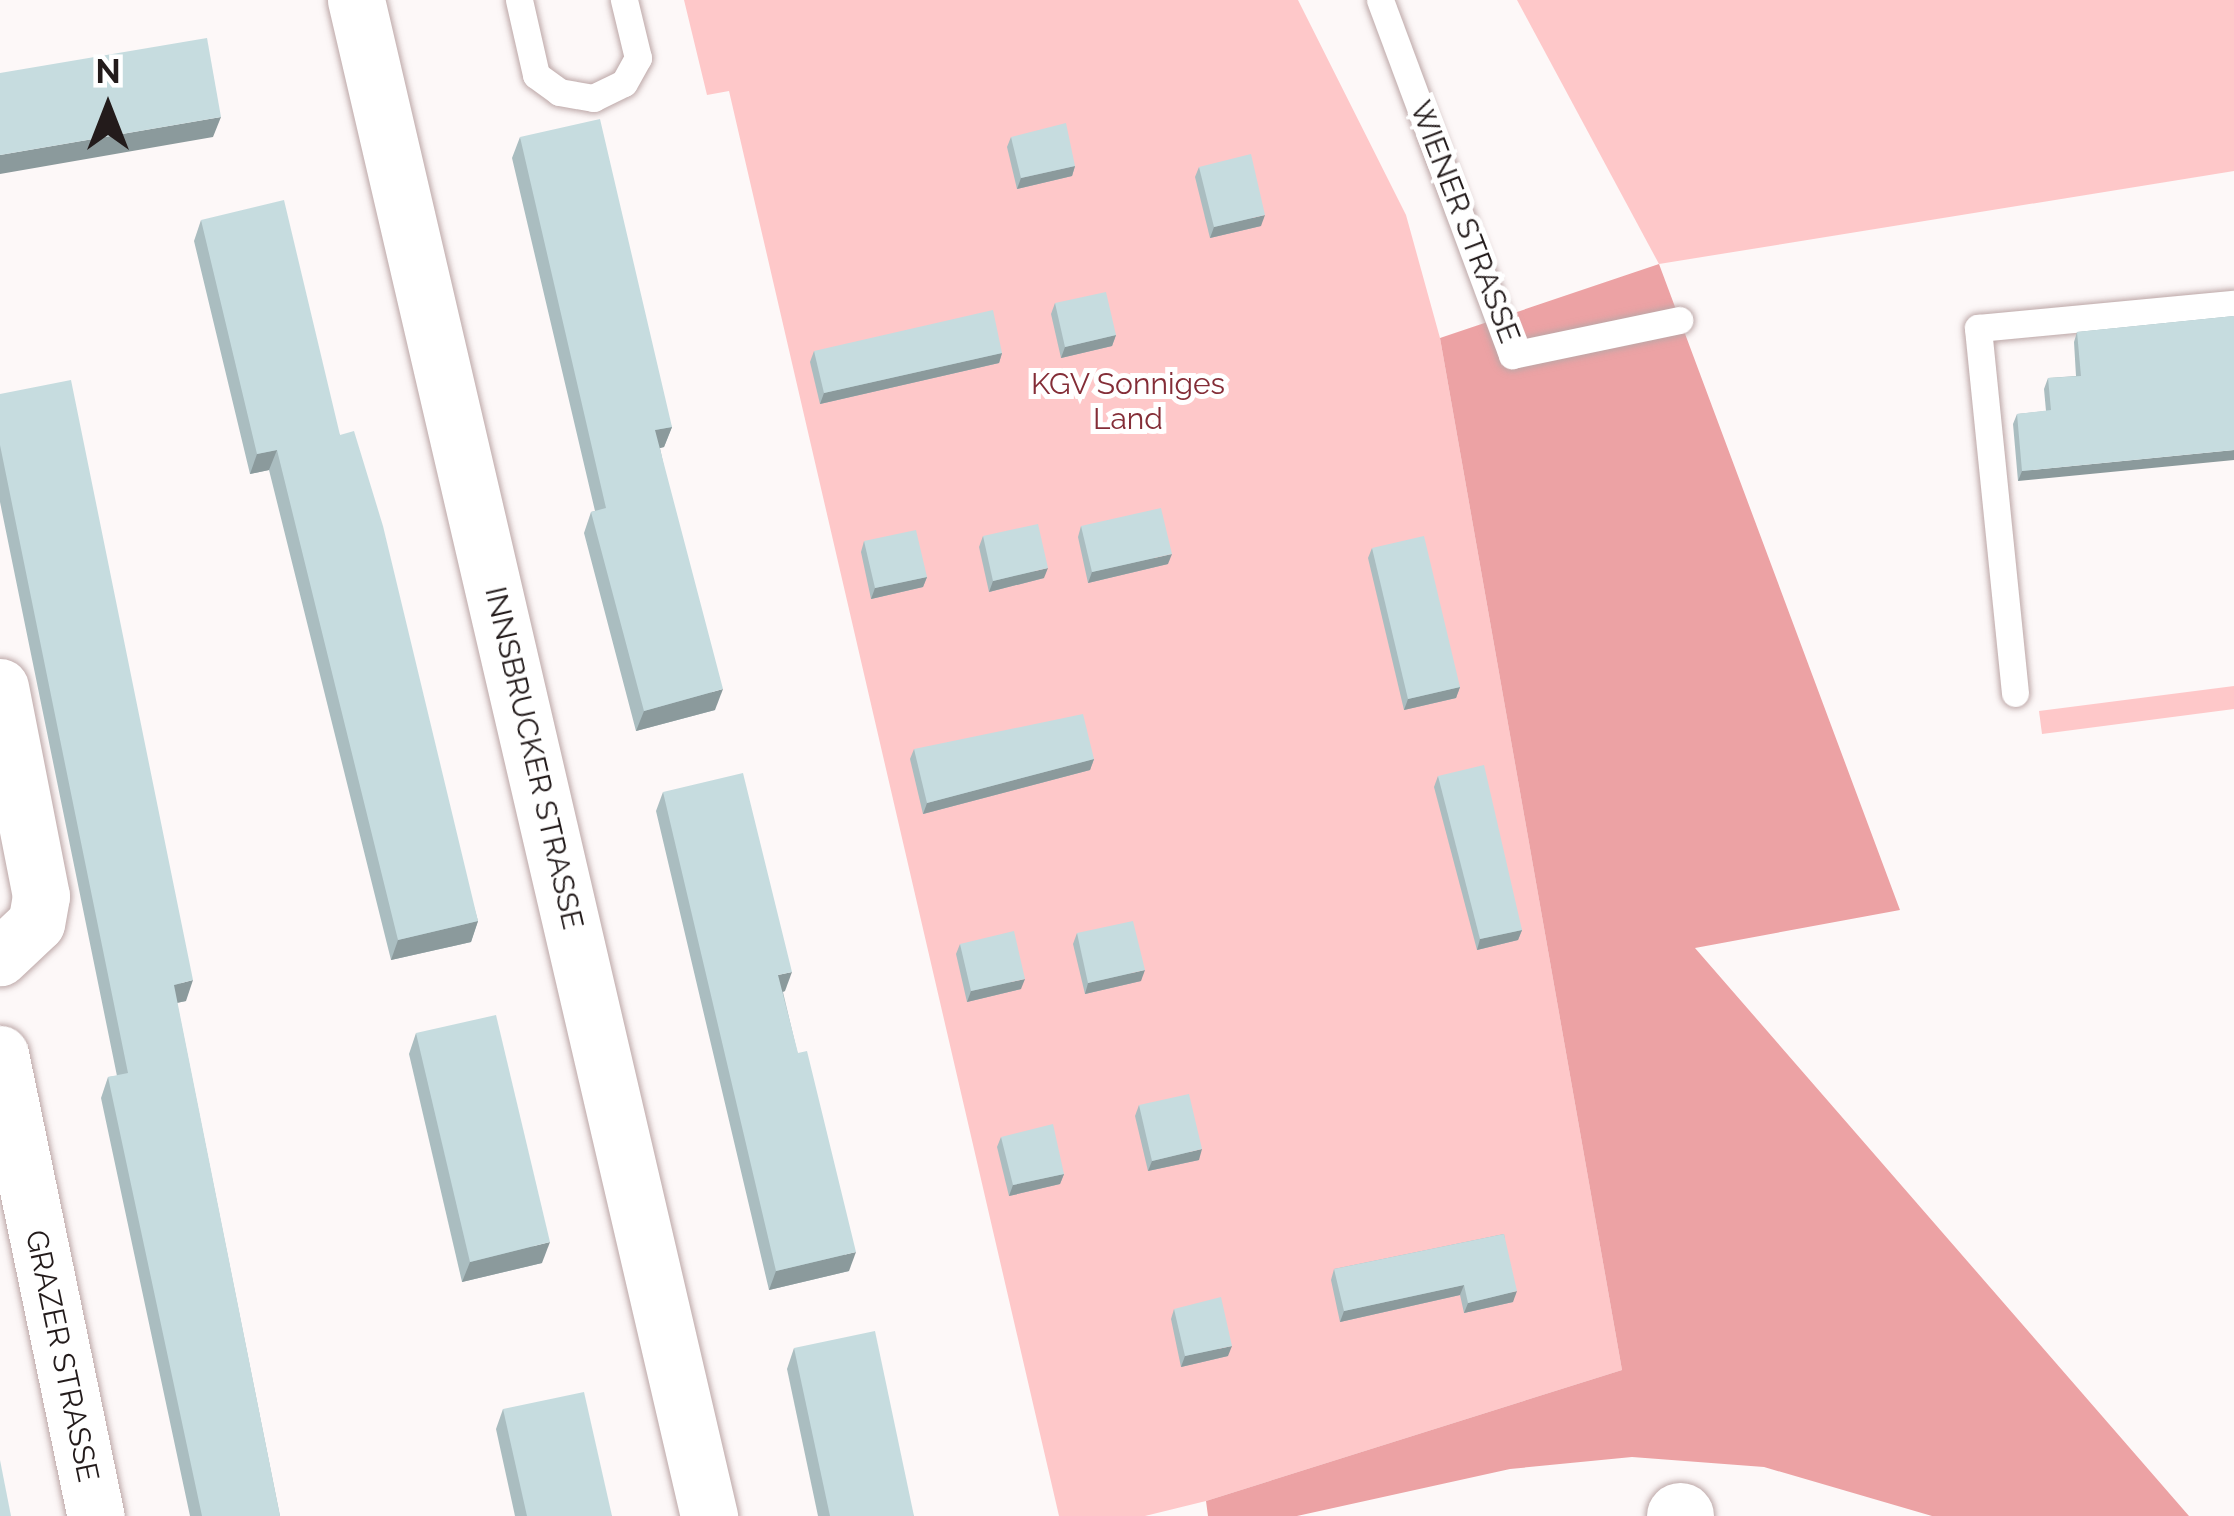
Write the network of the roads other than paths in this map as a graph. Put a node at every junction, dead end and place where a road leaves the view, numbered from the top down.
1 (356, 0) edge
2 (519, 0) edge
3 (624, 0) edge
4 (1380, 0) edge
5 (2234, 304) edge
6 (1679, 320) dead end
7 (0, 687) edge
8 (2015, 693) dead end
9 (0, 957) edge
10 (0, 1054) edge
11 (96, 1516) edge
12 (709, 1516) edge

1 - 12 street, INNSBRUCKER STRASSE
2 - 3 lane
4 - 6 lane, WIENER STRASSE
5 - 8 lane
7 - 9 street
10 - 11 street, GRAZER STRASSE

